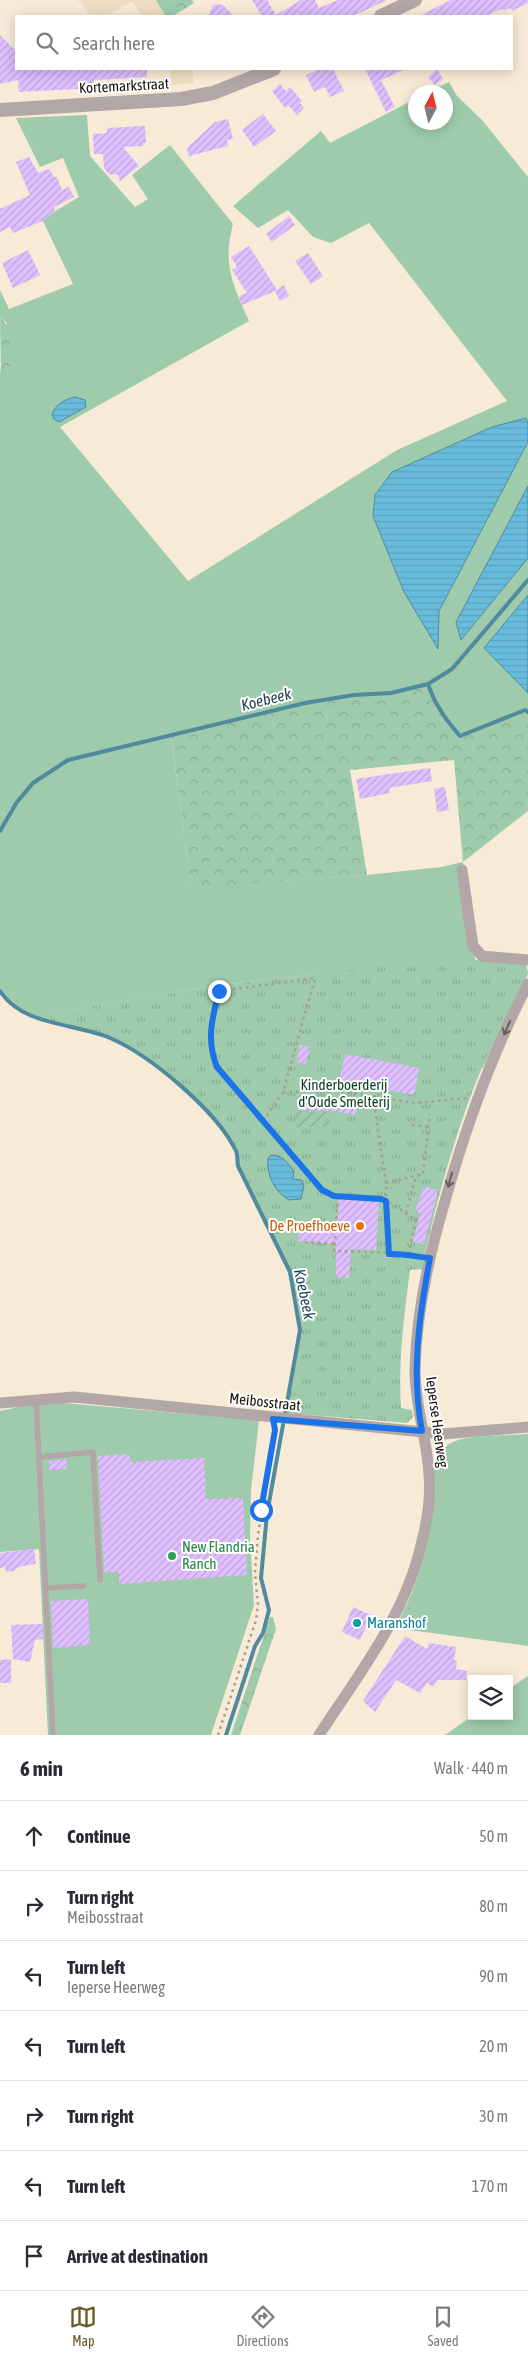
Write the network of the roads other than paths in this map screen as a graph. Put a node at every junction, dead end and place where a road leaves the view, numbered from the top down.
1 (415, 0) edge
2 (384, 15) edge
3 (271, 70) edge
4 (0, 110) edge
5 (462, 870) dead end
6 (528, 960) edge
7 (528, 984) edge
8 (36, 1398) junction
9 (0, 1403) edge
10 (528, 1427) edge
11 (422, 1431) junction
12 (39, 1457) junction
13 (100, 1580) dead end
14 (84, 1586) dead end
15 (46, 1588) junction
16 (54, 1735) edge
17 (319, 1735) edge

1 - 2 street
3 - 4 street, Kortemarkstraat
5 - 6 street
7 -> 11 street, Ieperse Heerweg
8 - 9 street, Meibosstraat
8 - 11 street, Meibosstraat
8 - 12 lane
10 - 11 street, Meibosstraat
11 - 17 street, Ieperse Heerweg
12 - 13 lane
12 - 15 lane
14 - 15 lane
15 - 16 lane

